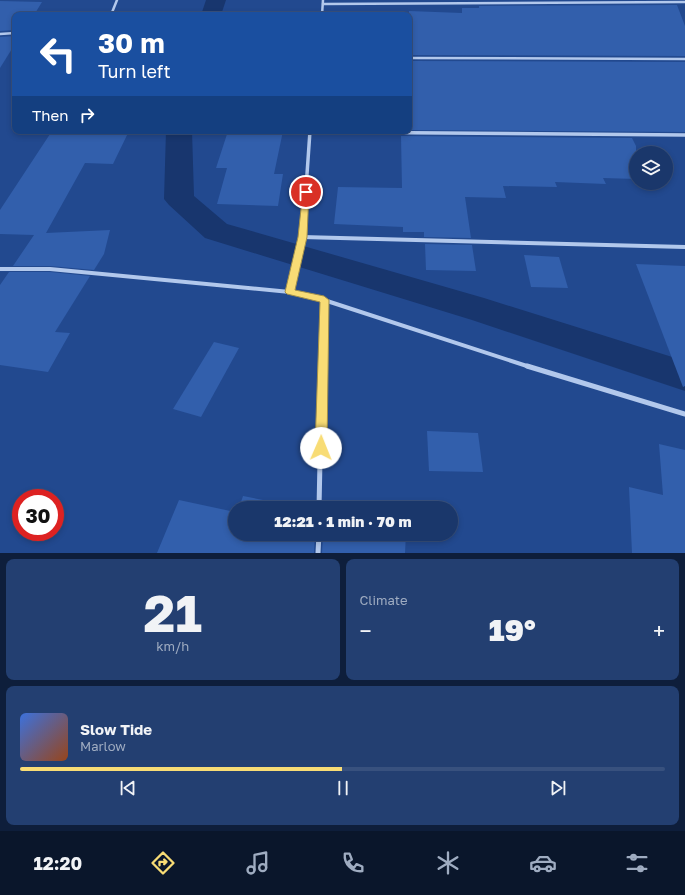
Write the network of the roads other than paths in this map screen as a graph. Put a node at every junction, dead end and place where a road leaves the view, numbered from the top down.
1 (117, 0) edge
2 (323, 0) edge
3 (685, 2) edge
4 (323, 4) junction
5 (112, 12) edge
6 (322, 12) edge
7 (12, 33) edge
8 (0, 34) edge
9 (412, 58) edge
10 (685, 60) edge
11 (412, 133) edge
12 (310, 134) edge
13 (685, 135) edge
14 (302, 238) junction
15 (685, 247) edge
16 (0, 269) edge
17 (290, 291) junction
18 (324, 300) junction
19 (685, 414) edge
20 (320, 501) edge
21 (319, 541) edge
22 (318, 553) edge

1 - 5 street
2 - 4 street
3 - 4 street
4 - 6 street
7 - 8 street
9 - 10 street
11 - 13 street
12 - 14 street
14 - 15 street
14 - 17 street
16 - 17 street
17 - 18 street
18 - 19 street
18 - 20 street
21 - 22 street

